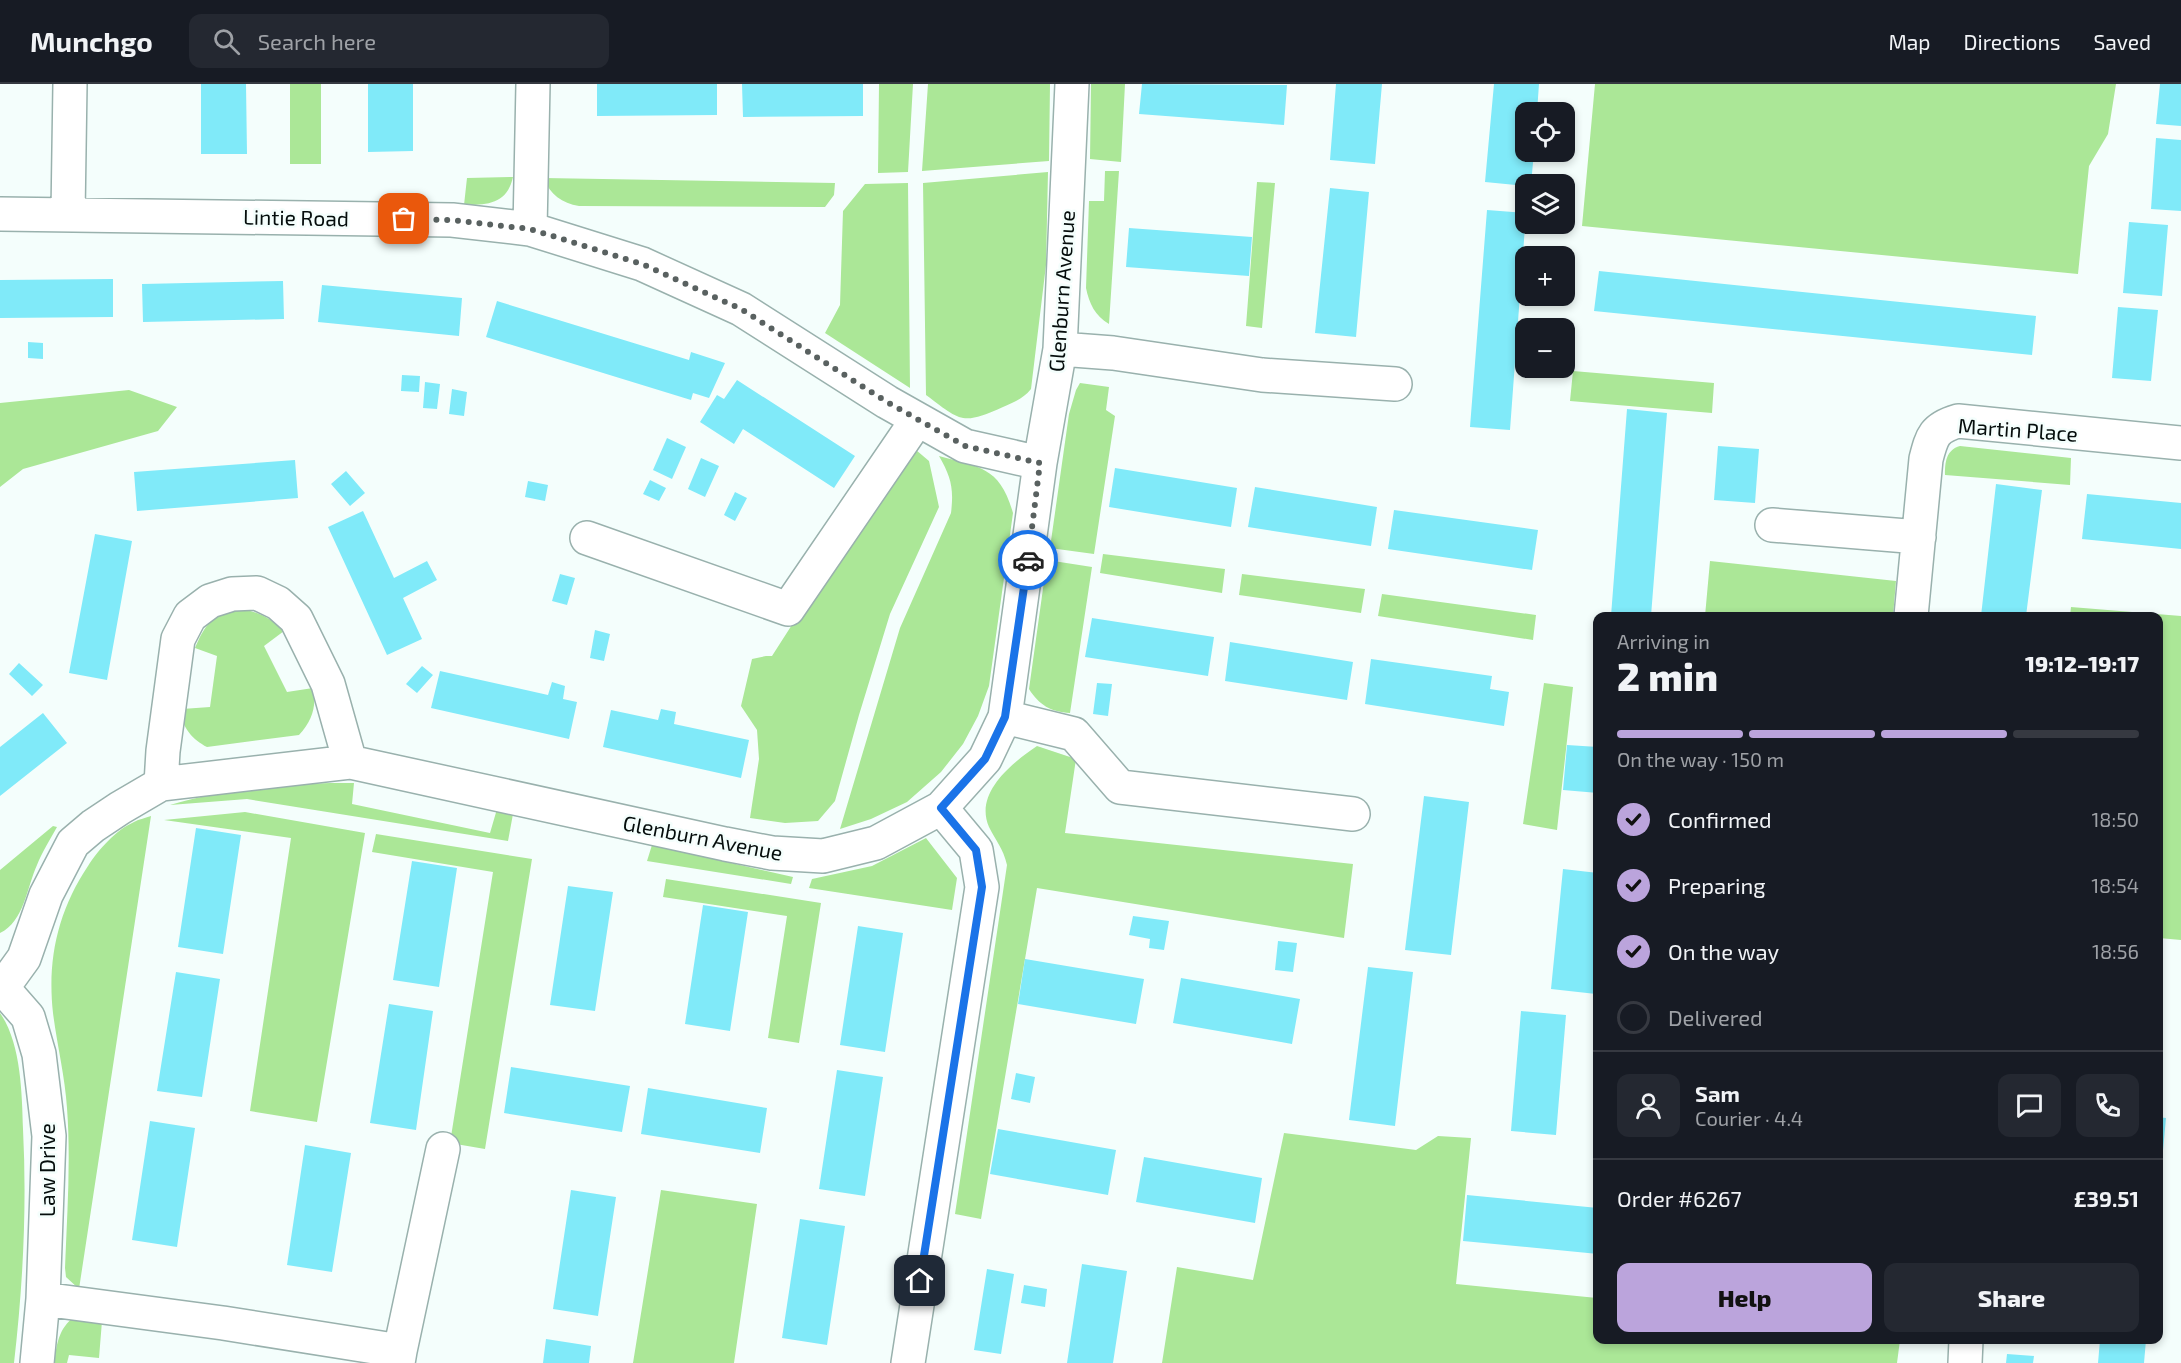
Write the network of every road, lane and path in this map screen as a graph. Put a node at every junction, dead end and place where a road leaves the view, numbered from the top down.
1 (70, 84) edge
2 (533, 84) edge
3 (1072, 84) edge
4 (0, 214) edge
5 (68, 214) junction
6 (530, 229) junction
7 (1060, 349) junction
8 (1395, 384) dead end
9 (917, 420) junction
10 (2181, 444) edge
11 (1040, 463) junction
12 (1772, 525) dead end
13 (1919, 537) junction
14 (587, 538) dead end
15 (1911, 612) edge
16 (1005, 717) junction
17 (350, 762) junction
18 (161, 784) junction
19 (941, 808) junction
20 (1353, 813) dead end
21 (2, 986) edge
22 (442, 1149) dead end
23 (43, 1299) junction
24 (1966, 1344) edge
25 (399, 1357) edge
26 (37, 1363) edge
27 (908, 1363) edge
28 (1965, 1363) edge

1 - 5 street
2 - 6 street
3 - 7 street, Glenburn Avenue
4 - 5 street, Lintie Road
5 - 6 street, Lintie Road
6 - 9 street, Lintie Road
7 - 8 street
7 - 11 street, Glenburn Avenue
9 - 11 street, Lintie Road
9 - 14 street
10 - 13 street, Martin Place
11 - 16 street, Glenburn Avenue
12 - 13 street
13 - 15 street, Martin Place
16 - 19 street, Glenburn Avenue
16 - 20 street
17 - 18 street, Glenburn Avenue
17 - 18 street
17 - 19 street, Glenburn Avenue
18 - 21 street, Glenburn Avenue
19 - 27 street
21 - 23 street, Law Drive
22 - 25 street
23 - 25 street
23 - 26 street, Law Drive
24 - 28 street

